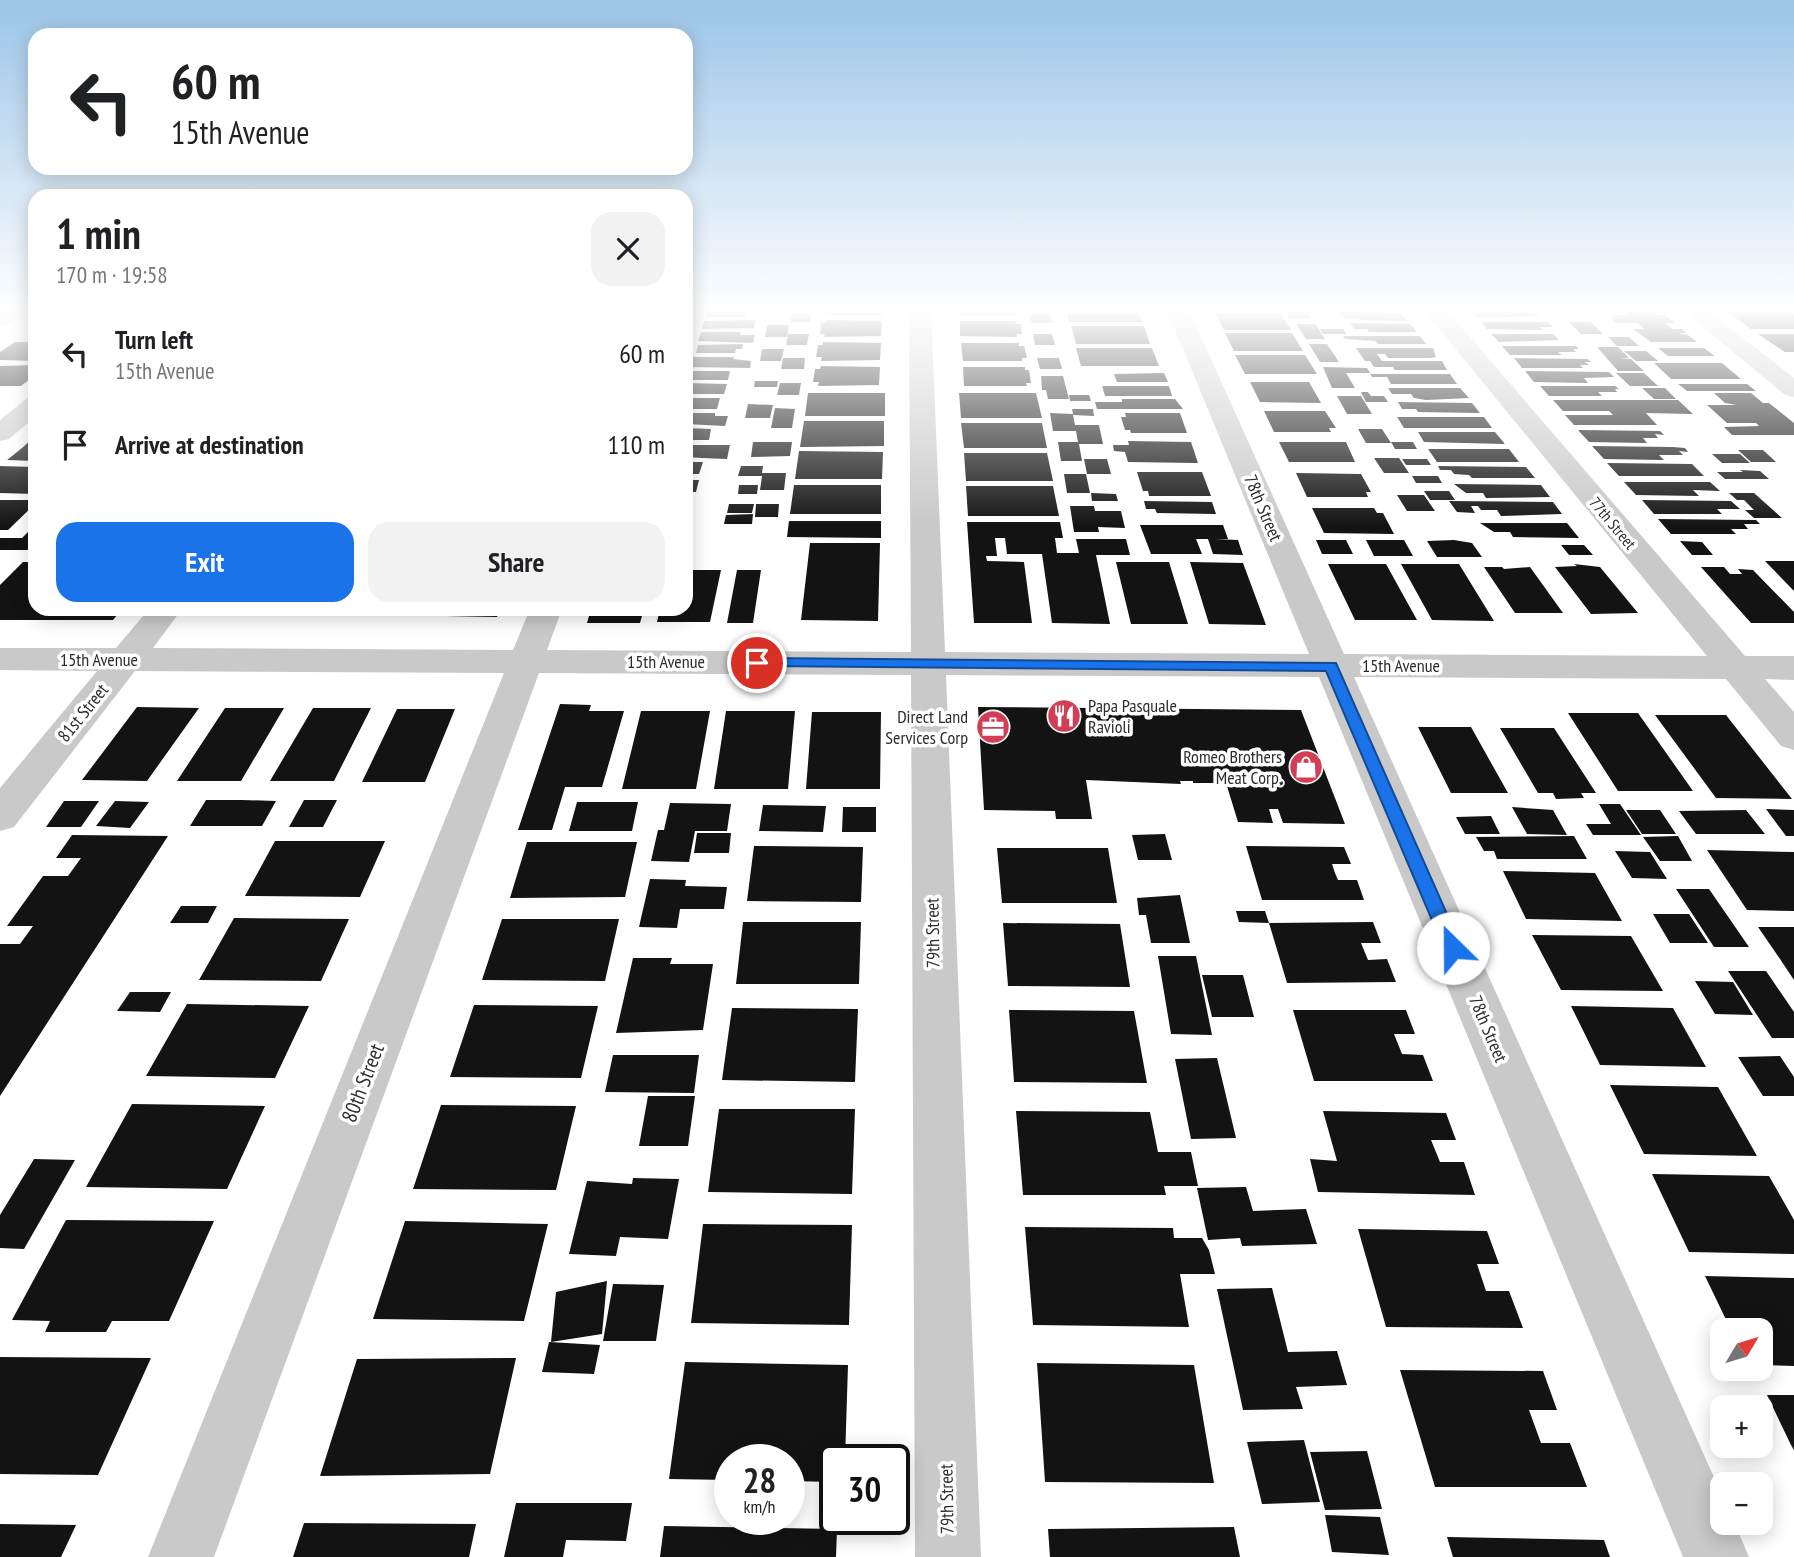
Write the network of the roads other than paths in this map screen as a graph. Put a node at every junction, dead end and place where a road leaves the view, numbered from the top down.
1 (921, 381) edge
2 (1208, 381) edge
3 (1494, 381) edge
4 (28, 410) edge
5 (0, 433) edge
6 (160, 616) edge
7 (543, 616) edge
8 (0, 659) edge
9 (125, 660) junction
10 (525, 662) junction
11 (927, 664) junction
12 (1331, 666) junction
13 (1735, 667) junction
14 (1794, 668) edge
15 (1794, 737) edge
16 (0, 816) edge
17 (181, 1557) edge
18 (948, 1557) edge
19 (1716, 1557) edge

1 - 11 street, 79th Street
2 - 12 street, 78th Street
3 - 13 street, 77th Street
4 - 5 street
6 - 9 street, 81st Street
7 - 10 street, 80th Street
8 - 9 street, 15th Avenue
9 - 10 street, 15th Avenue
9 - 16 street, 81st Street
10 - 11 street, 15th Avenue
10 - 17 street, 80th Street
11 - 12 street, 15th Avenue
11 - 18 street, 79th Street
12 - 13 street, 15th Avenue
12 - 19 street, 78th Street
13 - 14 street, 15th Avenue
13 - 15 street, 77th Street

